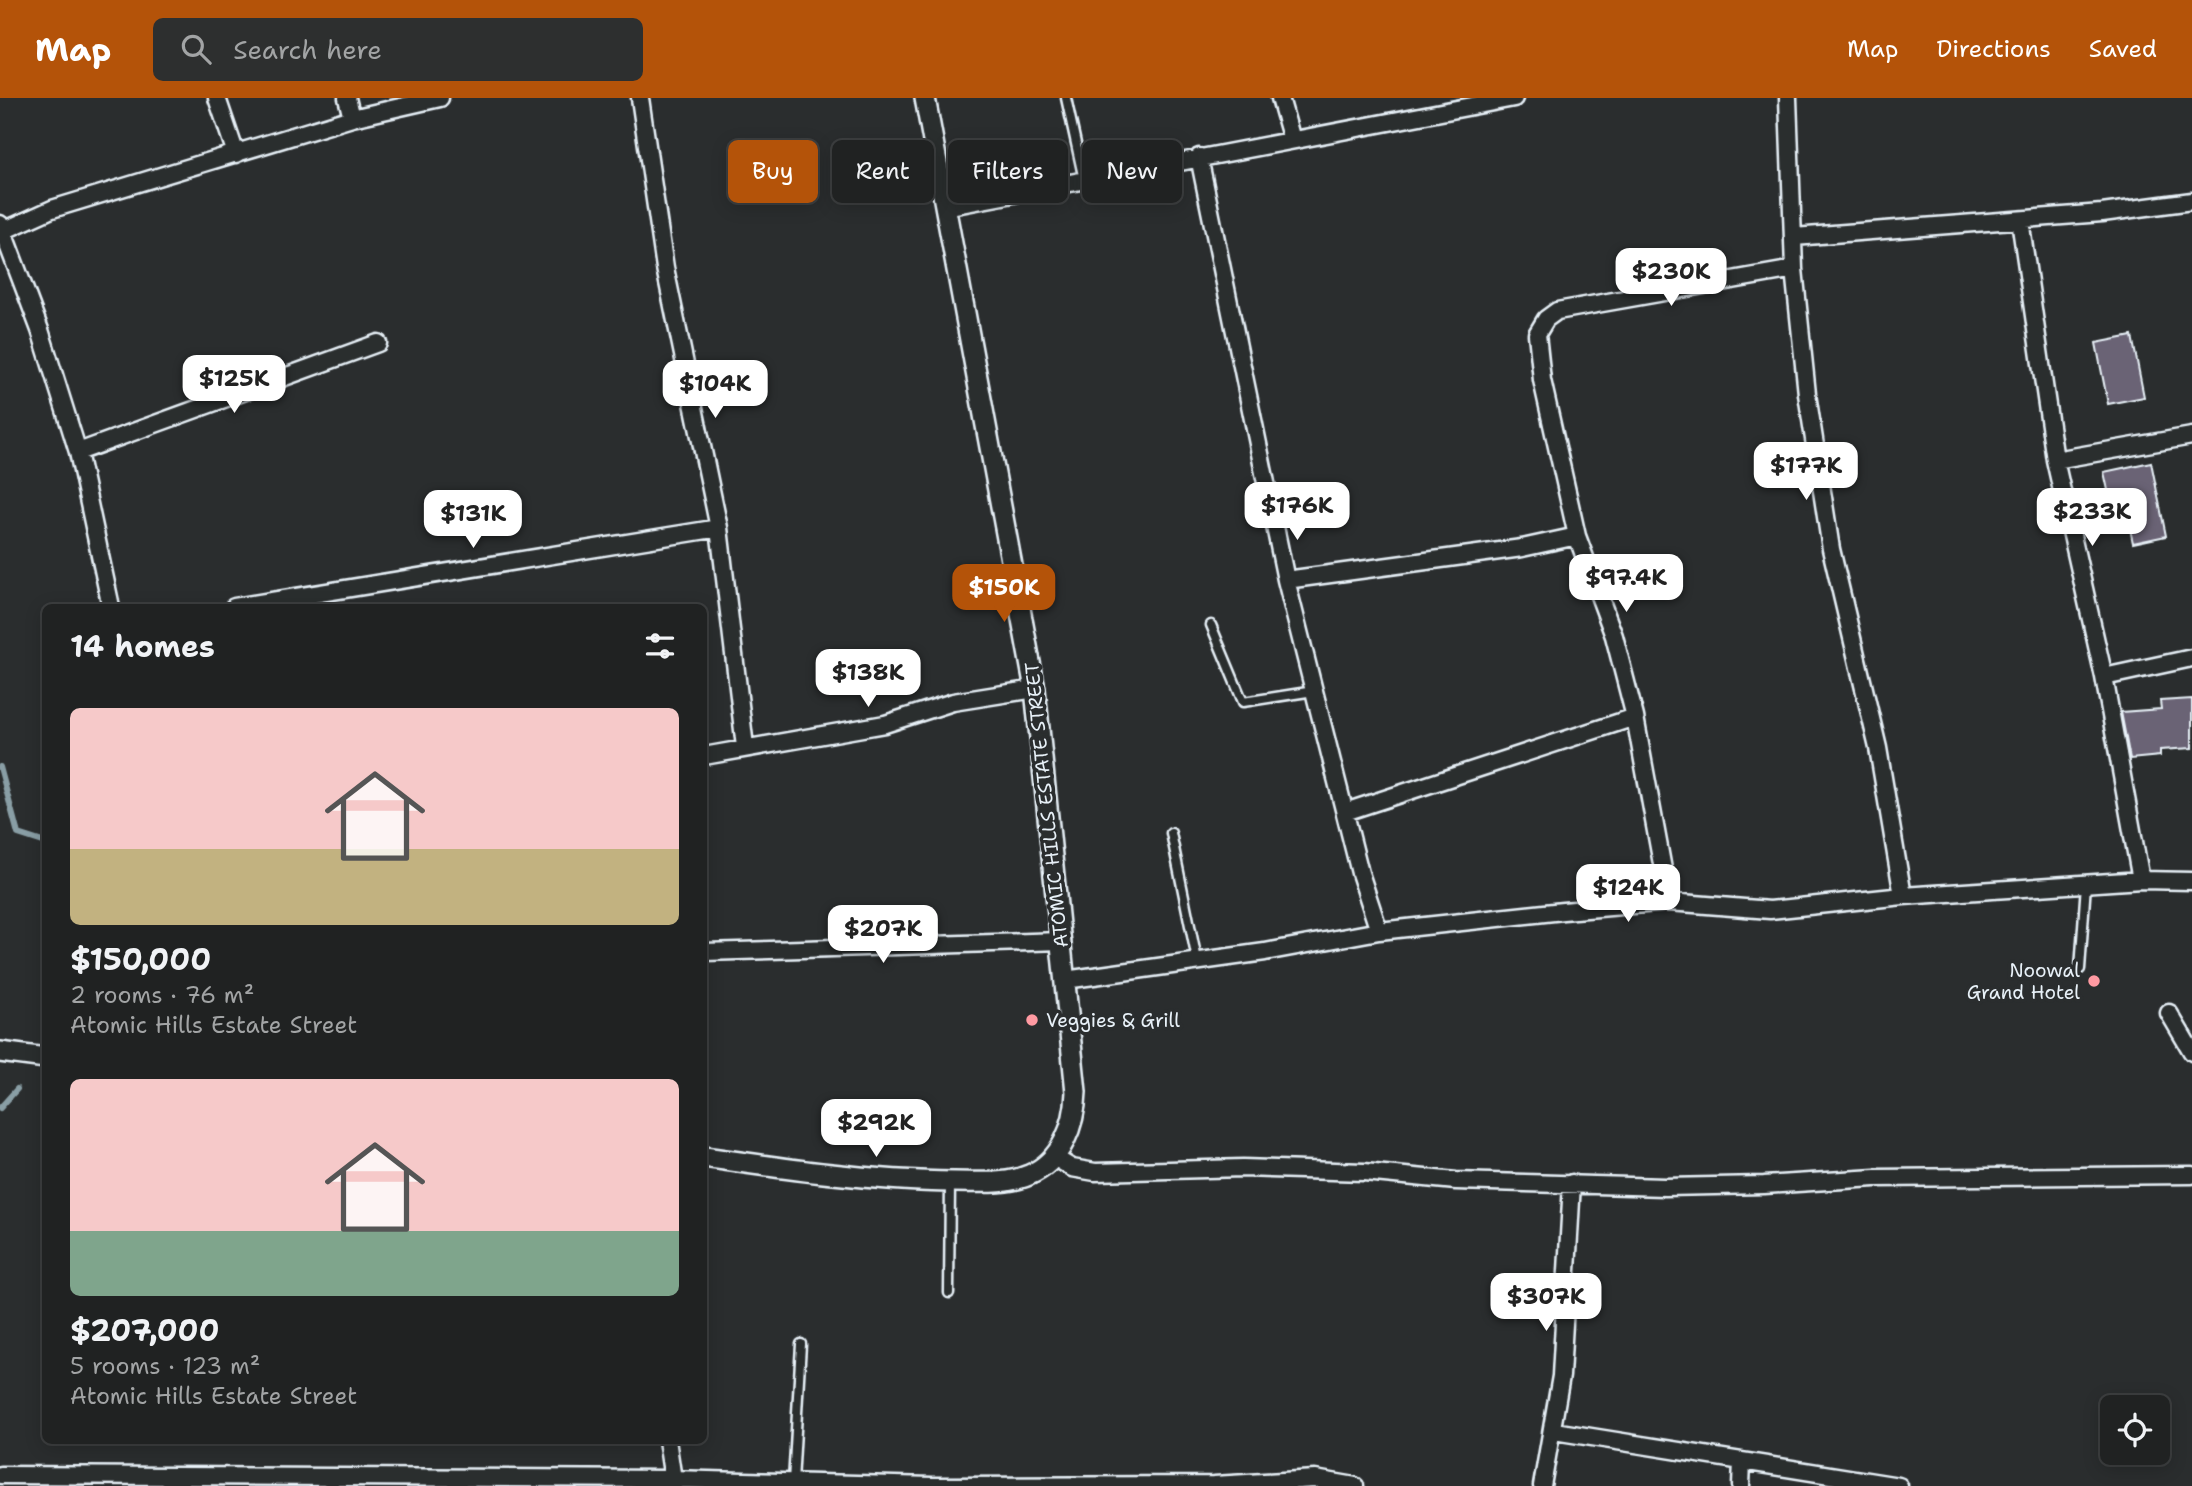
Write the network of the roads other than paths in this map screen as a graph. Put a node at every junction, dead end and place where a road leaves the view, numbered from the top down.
1 (217, 98) edge
2 (348, 98) edge
3 (440, 98) edge
4 (640, 98) edge
5 (925, 98) edge
6 (1066, 98) edge
7 (1280, 98) edge
8 (1514, 98) edge
9 (1788, 98) edge
10 (352, 118) junction
11 (1292, 140) junction
12 (236, 154) junction
13 (1199, 157) junction
14 (1182, 160) edge
15 (1082, 171) edge
16 (1082, 180) edge
17 (2192, 201) edge
18 (944, 207) junction
19 (2020, 220) junction
20 (1, 227) edge
21 (1794, 237) junction
22 (1794, 269) junction
23 (378, 343) dead end
24 (2192, 436) edge
25 (78, 452) junction
26 (2055, 460) junction
27 (719, 528) junction
28 (1577, 536) junction
29 (1286, 580) junction
30 (110, 604) edge
31 (252, 604) edge
32 (1211, 625) dead end
33 (2192, 658) edge
34 (2104, 677) junction
35 (1035, 688) junction
36 (1314, 691) junction
37 (1635, 717) junction
38 (745, 747) junction
39 (707, 755) edge
40 (1345, 812) junction
41 (1171, 834) dead end
42 (2141, 880) junction
43 (2192, 881) edge
44 (2086, 884) junction
45 (1903, 896) junction
46 (1669, 902) junction
47 (1379, 931) junction
48 (1062, 941) junction
49 (707, 952) edge
50 (1197, 960) junction
51 (2080, 969) dead end
52 (1065, 980) junction
53 (2169, 1013) dead end
54 (0, 1052) edge
55 (2192, 1052) edge
56 (42, 1057) edge
57 (707, 1157) edge
58 (1054, 1157) junction
59 (2192, 1175) edge
60 (950, 1182) junction
61 (1572, 1183) junction
62 (949, 1293) dead end
63 (801, 1344) dead end
64 (1554, 1431) junction
65 (668, 1444) edge
66 (1742, 1461) junction
67 (0, 1475) edge
68 (673, 1482) edge
69 (793, 1482) junction
70 (1355, 1486) edge
71 (1542, 1486) edge
72 (1741, 1486) edge
73 (1899, 1486) edge

1 - 12 street
2 - 10 street
3 - 10 street
4 - 27 street
5 - 18 street, ATOMIC HILLS ESTATE STREET
6 - 15 lane
7 - 11 street
8 - 11 street
9 - 21 street
10 - 12 street
11 - 13 street
12 - 20 street
13 - 14 street
13 - 29 street
16 - 18 street
17 - 19 street
18 - 35 street, ATOMIC HILLS ESTATE STREET
19 - 21 street
19 - 26 street
20 - 25 street
21 - 22 street
22 - 28 street
22 - 45 street
23 - 25 street
24 - 26 street
25 - 30 street
26 - 34 street
27 - 31 street
27 - 38 street
28 - 29 street
28 - 37 street
29 - 36 street
32 - 36 lane
33 - 34 street
34 - 42 street
35 - 38 street
35 - 48 street, ATOMIC HILLS ESTATE STREET
36 - 40 street
37 - 40 street
37 - 46 street
38 - 39 street
40 - 47 street
41 - 50 lane
42 - 43 street
42 - 44 street
44 - 45 street
44 - 51 lane
45 - 46 street
46 - 47 street
47 - 50 street
48 - 49 street
48 - 52 street, ATOMIC HILLS ESTATE STREET
50 - 52 street
52 - 58 street, ATOMIC HILLS ESTATE STREET
53 - 55 street
54 - 56 street
57 - 60 street, ATOMIC HILLS ESTATE STREET
58 - 60 street, ATOMIC HILLS ESTATE STREET
58 - 61 street
59 - 61 street
60 - 62 lane
61 - 64 street
63 - 69 lane
64 - 66 street
64 - 71 street
65 - 68 street
66 - 72 street
66 - 73 street
67 - 68 street
68 - 69 street
69 - 70 street

